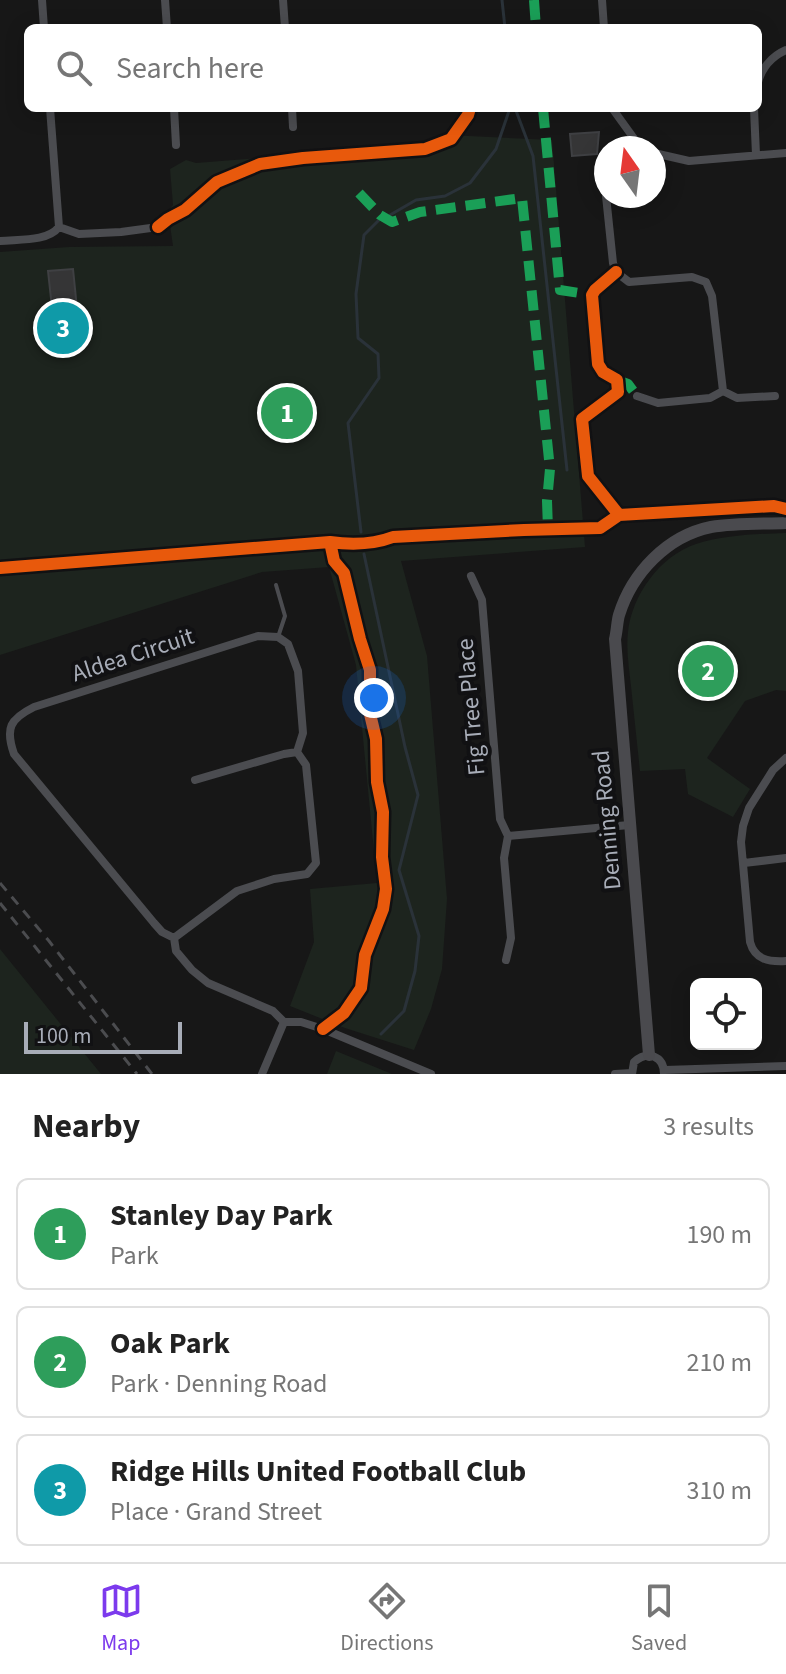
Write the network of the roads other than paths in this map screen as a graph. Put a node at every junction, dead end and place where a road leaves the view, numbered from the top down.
1 (42, 0) edge
2 (165, 0) edge
3 (283, 0) edge
4 (602, 0) edge
5 (44, 24) edge
6 (167, 24) edge
7 (285, 24) edge
8 (604, 24) edge
9 (786, 50) edge
10 (762, 71) edge
11 (50, 112) edge
12 (174, 112) edge
13 (292, 112) edge
14 (615, 112) edge
15 (754, 112) edge
16 (293, 127) dead end
17 (631, 136) edge
18 (176, 145) dead end
19 (786, 153) edge
20 (756, 155) junction
21 (666, 156) edge
22 (607, 208) edge
23 (59, 227) junction
24 (158, 227) dead end
25 (0, 241) edge
26 (723, 391) junction
27 (637, 396) dead end
28 (775, 396) dead end
29 (786, 523) edge
30 (471, 576) dead end
31 (276, 585) dead end
32 (278, 637) junction
33 (5, 728) edge
34 (297, 752) junction
35 (786, 758) edge
36 (195, 780) dead end
37 (629, 825) junction
38 (508, 836) junction
39 (786, 858) edge
40 (744, 863) junction
41 (174, 938) junction
42 (506, 960) dead end
43 (786, 961) edge
44 (284, 1022) junction
45 (649, 1055) junction
46 (786, 1066) edge
47 (665, 1072) edge
48 (632, 1073) edge
49 (262, 1074) edge
50 (431, 1074) edge
51 (615, 1074) edge

1 - 5 street
2 - 6 street
3 - 7 street
4 - 8 street
9 - 10 street
11 - 23 street
12 - 18 street
13 - 16 street
14 - 17 street
15 - 20 street
19 - 20 street
20 - 21 street
22 - 26 street
23 - 24 street
23 - 25 street
26 - 27 street
26 - 28 street
29 - 37 street, Denning Road
30 - 38 street, Fig Tree Place
31 - 32 lane
32 - 33 street, Aldea Circuit
32 - 34 street
33 - 41 street, Aldea Circuit
34 - 36 street
34 - 41 street
35 - 40 street
37 - 38 street
37 - 45 street, Denning Road
38 - 42 street, Fig Tree Place
39 - 40 street
40 - 43 street
41 - 44 street, Aldea Circuit
44 - 49 street
44 - 50 street, Aldea Circuit
45 - 47 street
45 - 48 street
46 - 47 street
48 - 51 street

